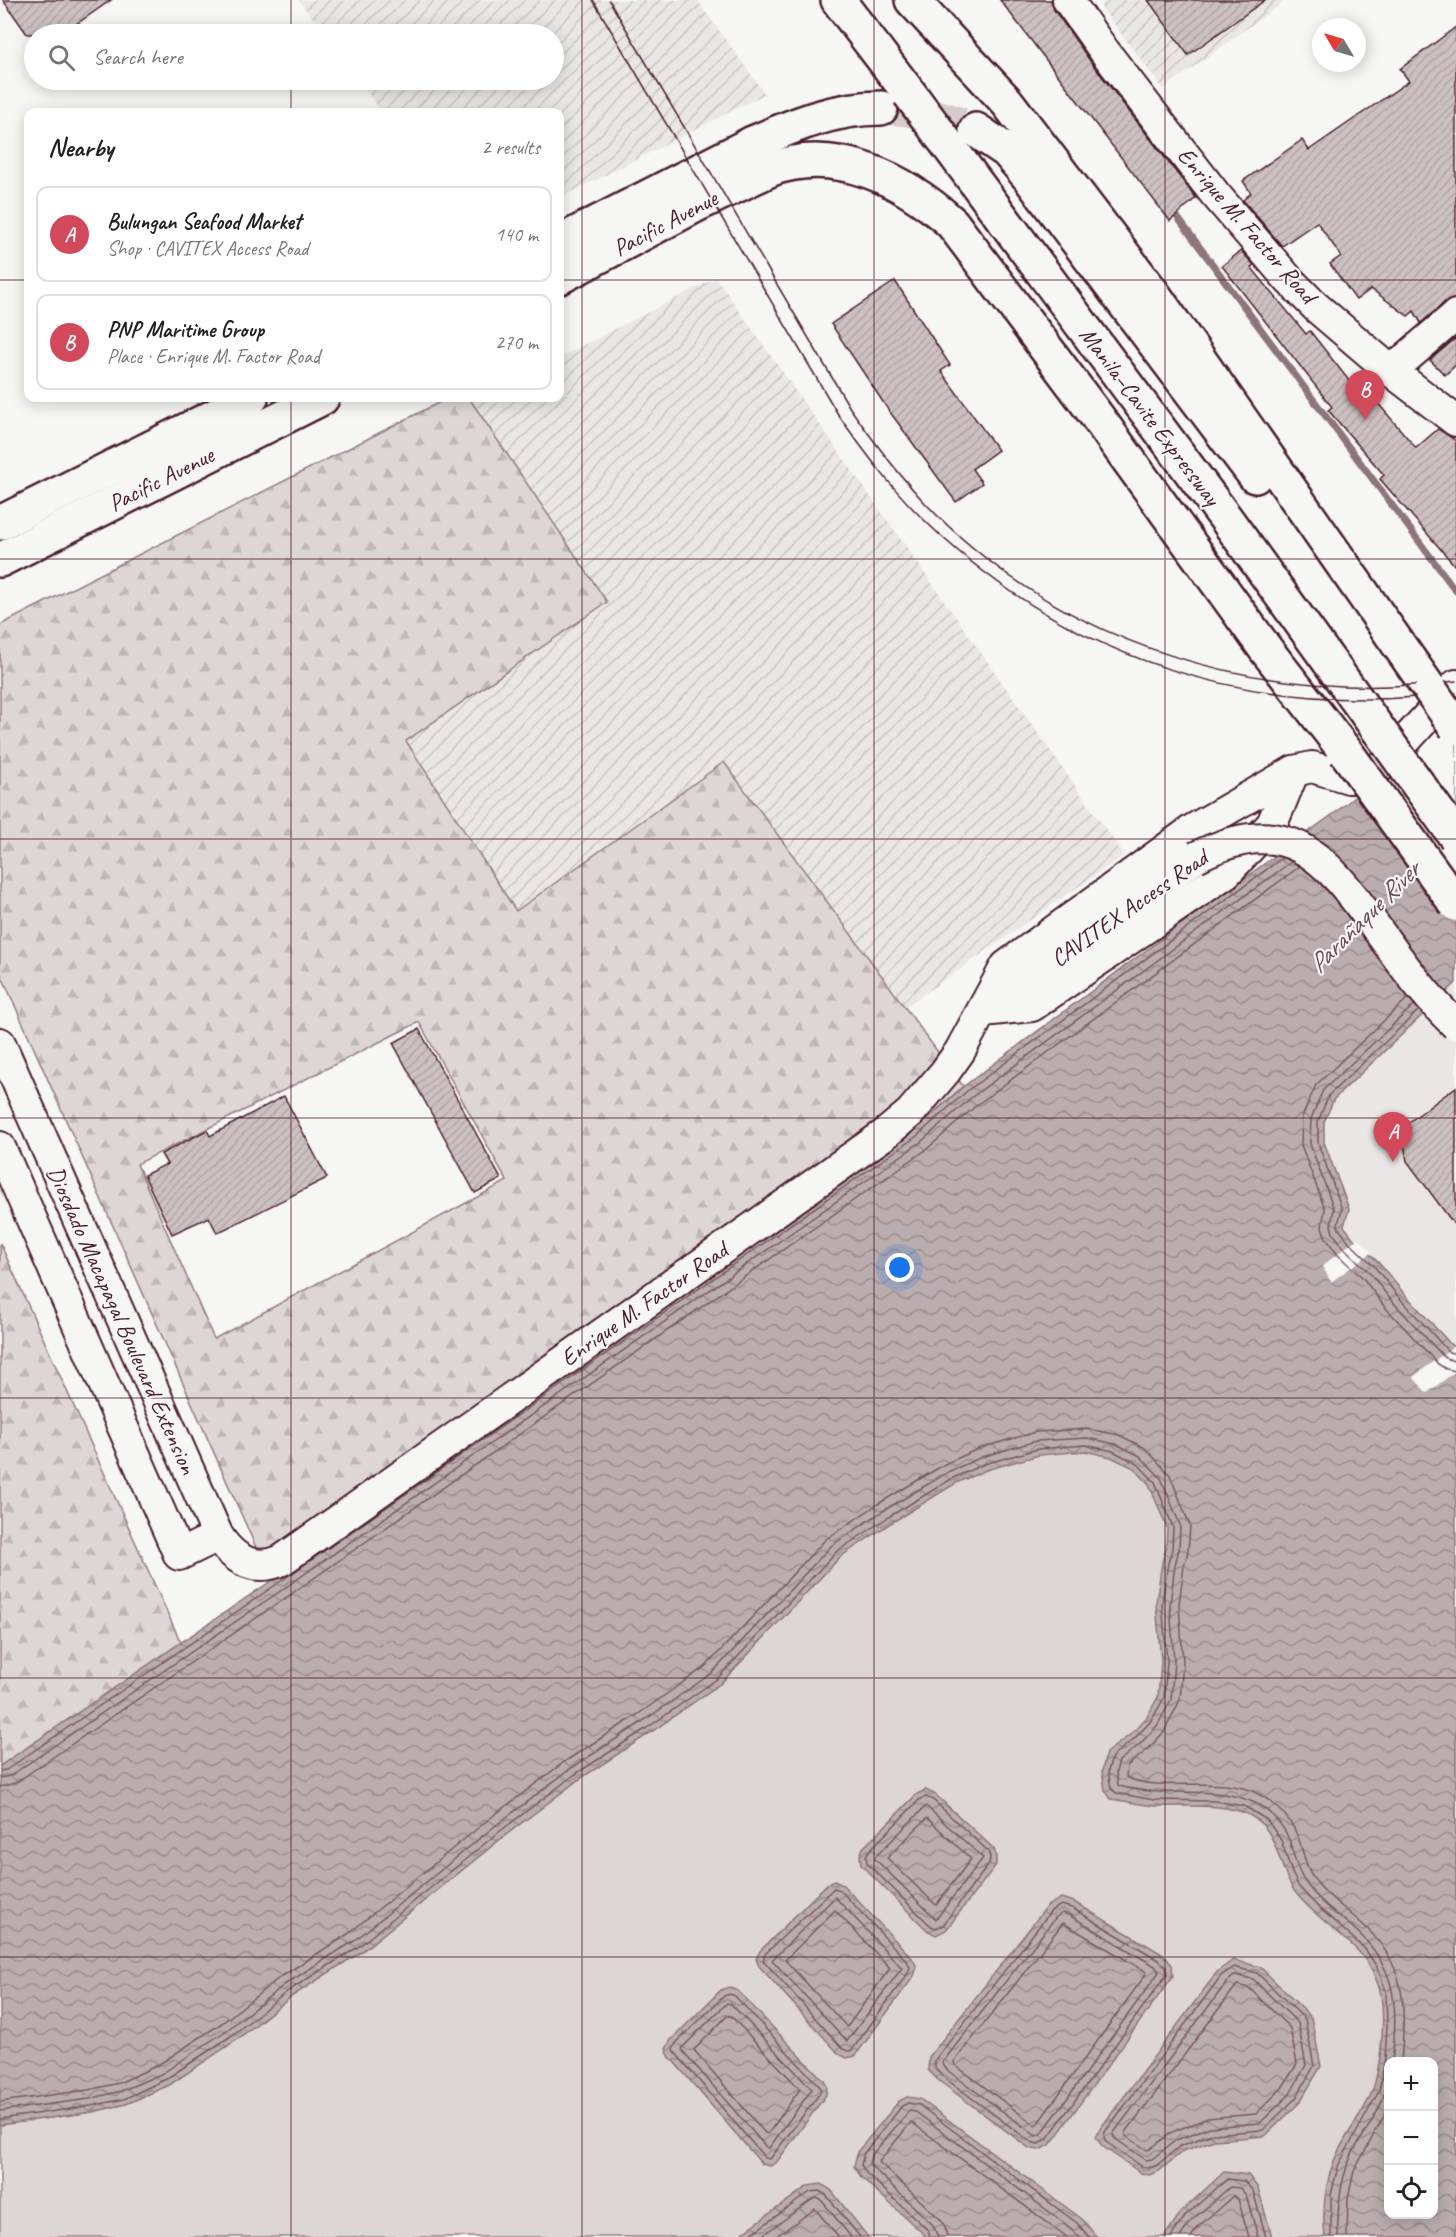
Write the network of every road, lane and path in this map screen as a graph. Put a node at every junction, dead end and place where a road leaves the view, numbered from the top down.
1 (838, 0) edge
2 (912, 0) edge
3 (1068, 0) edge
4 (895, 100) junction
5 (976, 130) tunnel mouth
6 (762, 156) junction
7 (564, 240) edge
8 (564, 276) edge
9 (1456, 315) edge
10 (1391, 371) junction
11 (243, 402) edge
12 (314, 402) edge
13 (1456, 421) edge
14 (0, 523) edge
15 (0, 560) edge
16 (1443, 688) edge
17 (1456, 727) edge
18 (1294, 771) junction
19 (1456, 837) edge
20 (1456, 904) edge
21 (983, 1011) junction
22 (1456, 1025) edge
23 (0, 1043) edge
24 (0, 1148) edge
25 (218, 1536) junction
26 (273, 1564) joint

1 - 4 main road, Manila–Cavite Expressway
2 - 16 main road
3 - 10 street, Enrique M. Factor Road
4 - 6 main road
4 - 19 main road, Manila–Cavite Expressway, bridge
5 - 16 main road
6 - 7 main road, Pacific Avenue
6 - 8 main road, Pacific Avenue
6 - 20 main road, bridge
9 - 10 street
10 - 13 street, Enrique M. Factor Road
11 - 14 main road, Pacific Avenue
12 - 15 main road, Pacific Avenue
16 - 17 main road, bridge
16 - 18 street, Enrique M. Factor Road
18 - 21 street, Enrique M. Factor Road
18 - 21 street
21 - 22 street, CAVITEX Access Road, bridge
21 - 26 street, Enrique M. Factor Road
23 - 25 street, Diosdado Macapagal Boulevard Extension
24 - 25 street, Diosdado Macapagal Boulevard Extension
25 - 26 street, Diosdado Macapagal Boulevard Extension

